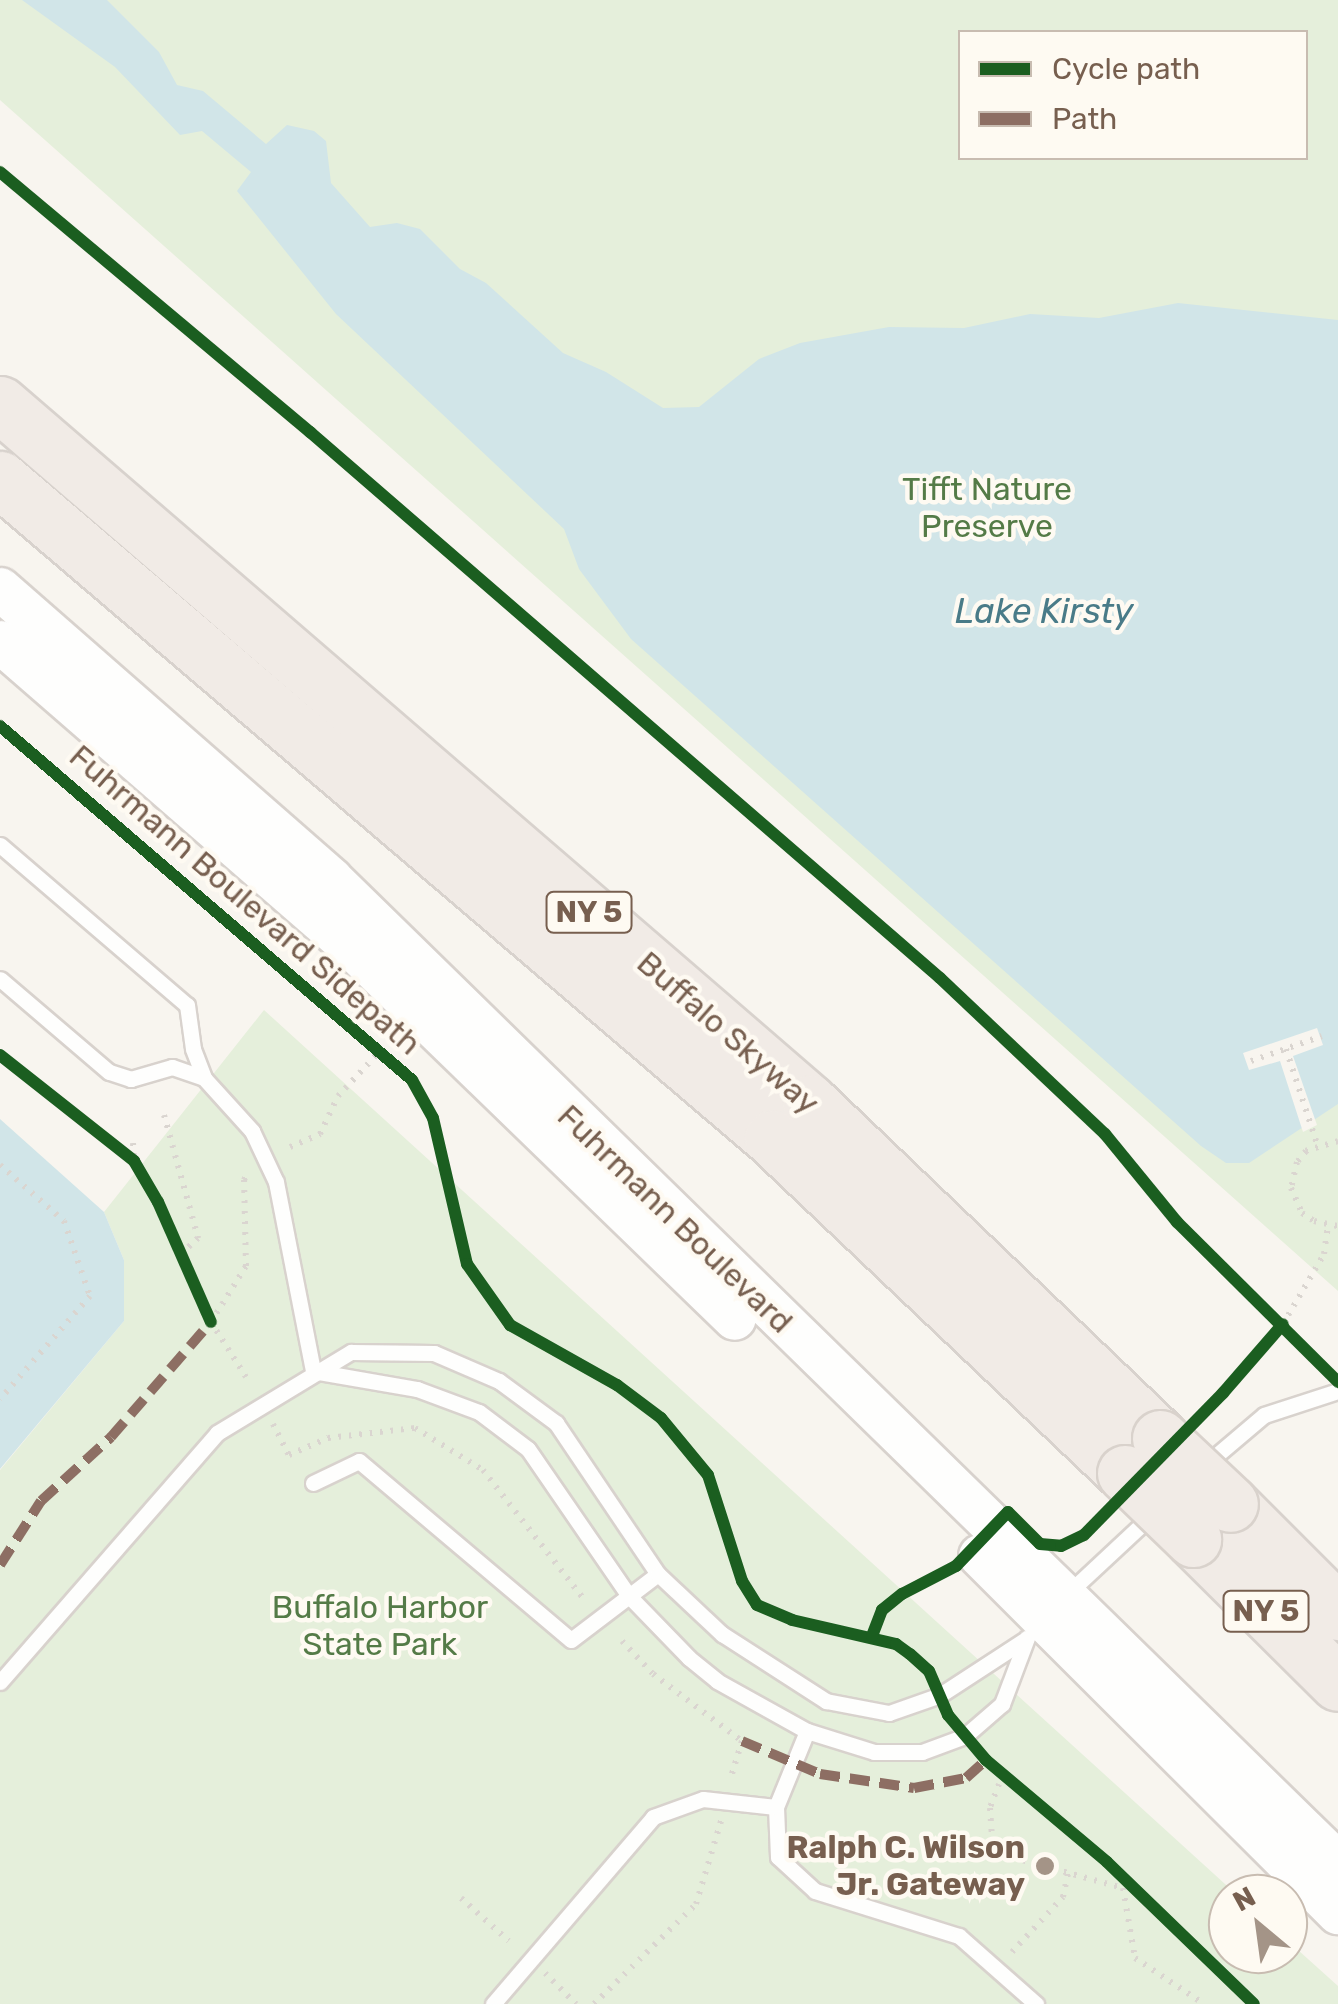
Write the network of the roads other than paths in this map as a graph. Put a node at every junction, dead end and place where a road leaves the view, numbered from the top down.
1 (0, 404) edge
2 (0, 479) edge
3 (0, 589) edge
4 (0, 642) edge
5 (0, 846) edge
6 (0, 979) edge
7 (204, 1078) junction
8 (313, 1372) junction
9 (1338, 1391) edge
10 (1143, 1456) junction
11 (313, 1483) dead end
12 (1212, 1522) junction
13 (658, 1574) junction
14 (629, 1596) junction
15 (1338, 1612) edge
16 (1043, 1618) junction
17 (0, 1682) edge
18 (1338, 1684) edge
19 (807, 1731) junction
20 (776, 1807) junction
21 (1338, 1862) edge
22 (1338, 1913) edge
23 (494, 2004) edge
24 (1036, 2004) edge

1 - 10 highway, Buffalo Skyway / NY 5
2 - 10 highway, Buffalo Skyway / NY 5
3 - 16 street, Fuhrmann Boulevard
4 - 16 street, Fuhrmann Boulevard
5 - 7 lane
6 - 7 lane
7 - 8 lane
8 - 13 lane
8 - 14 lane
8 - 17 lane
9 - 16 lane
10 - 12 highway, Buffalo Skyway / NY 5, bridge
11 - 14 lane
12 - 15 highway, Buffalo Skyway / NY 5
12 - 18 highway, Buffalo Skyway / NY 5
13 - 14 lane
13 - 16 lane
14 - 19 lane
16 - 19 lane
16 - 21 street, Fuhrmann Boulevard
16 - 22 street, Fuhrmann Boulevard
19 - 20 lane
20 - 23 lane
20 - 24 lane

